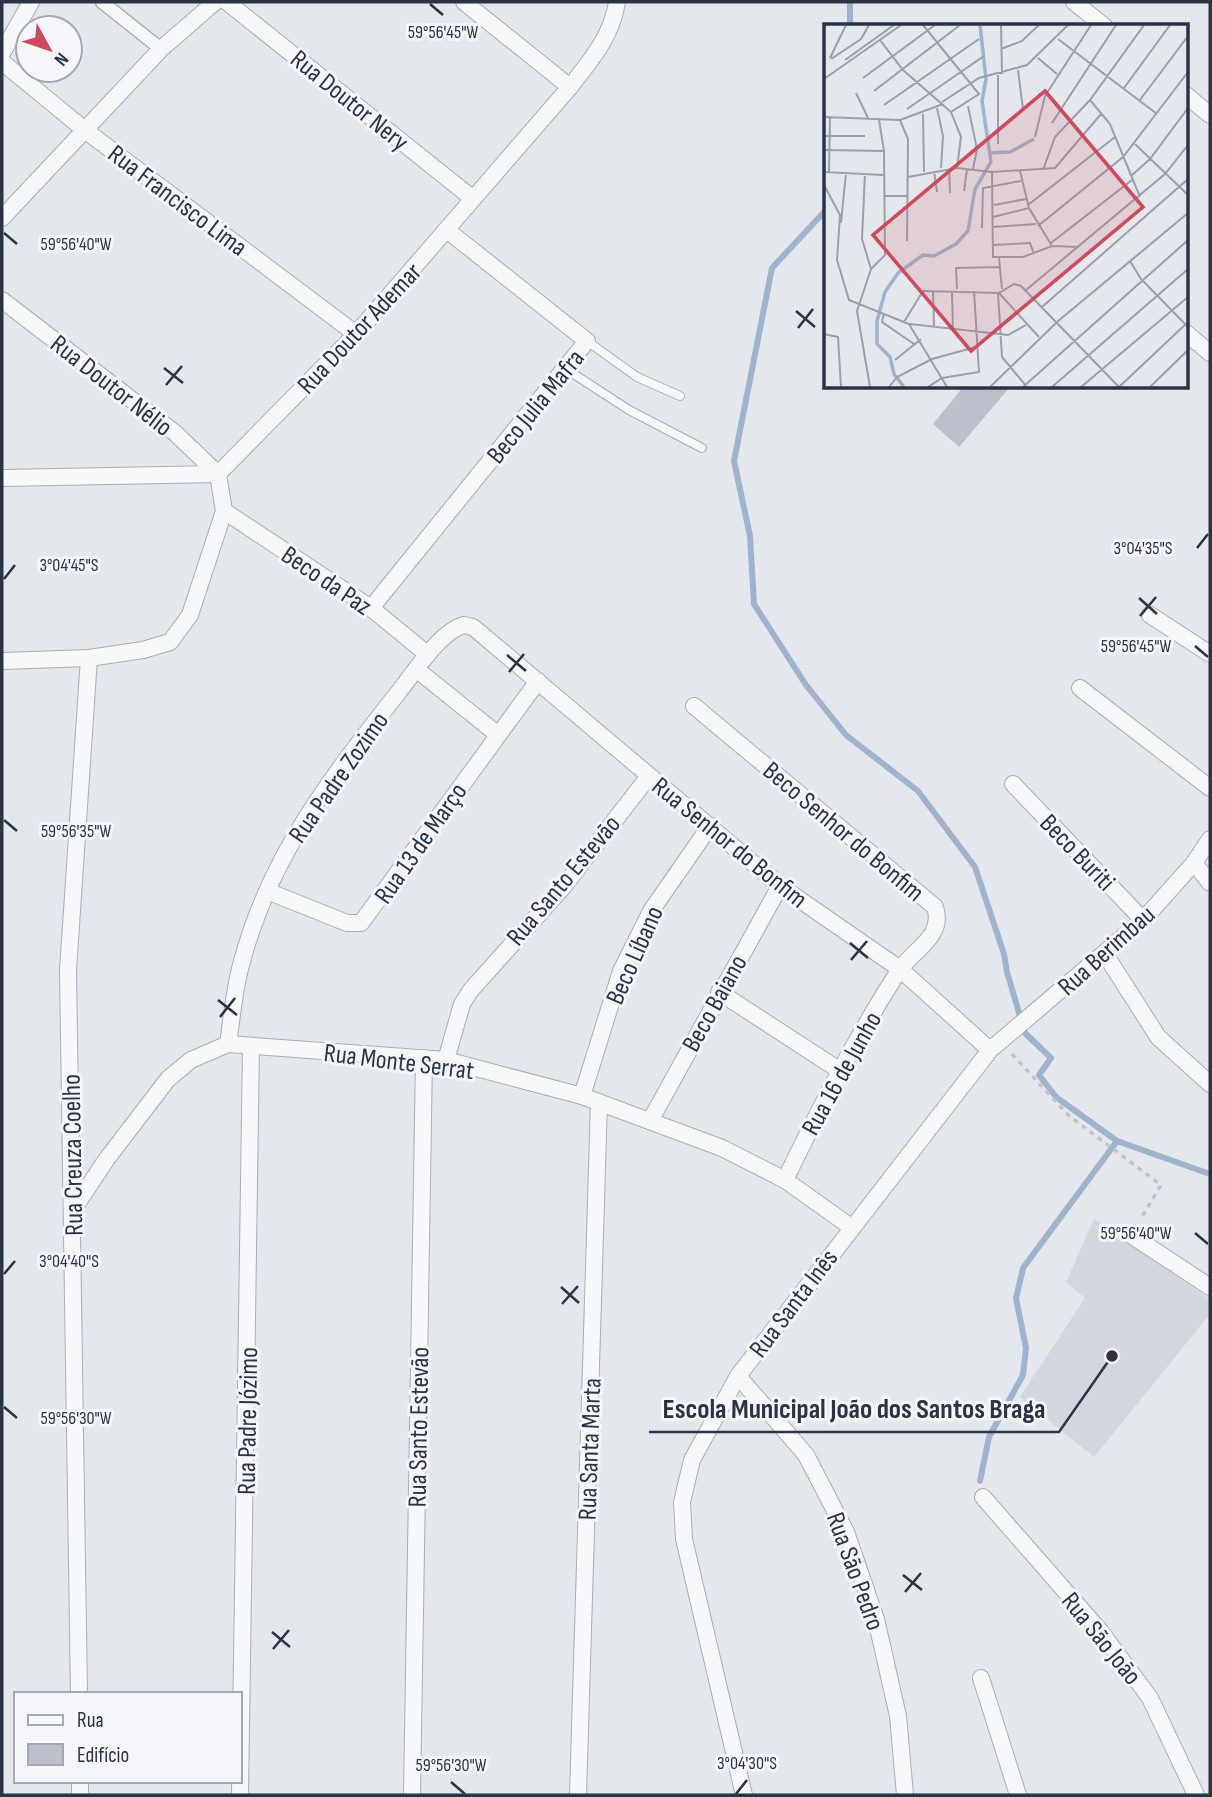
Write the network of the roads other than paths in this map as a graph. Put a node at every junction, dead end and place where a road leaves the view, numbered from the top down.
1 (31, 2) edge
2 (102, 2) edge
3 (215, 2) edge
4 (227, 2) edge
5 (464, 2) edge
6 (617, 2) edge
7 (1074, 2) edge
8 (1102, 24) edge
9 (161, 50) junction
10 (2, 53) edge
11 (2, 62) edge
12 (570, 87) junction
13 (1188, 97) edge
14 (1210, 115) edge
15 (86, 131) junction
16 (472, 198) junction
17 (2, 218) edge
18 (448, 232) junction
19 (2, 300) edge
20 (356, 334) junction
21 (1188, 335) edge
22 (587, 341) junction
23 (1210, 354) edge
24 (566, 369) junction
25 (680, 396) dead end
26 (702, 448) dead end
27 (218, 474) junction
28 (2, 478) edge
29 (224, 511) junction
30 (370, 608) junction
31 (1150, 615) dead end
32 (473, 627) joint
33 (427, 654) junction
34 (1210, 654) edge
35 (89, 658) junction
36 (2, 661) edge
37 (416, 669) junction
38 (538, 681) junction
39 (1080, 688) dead end
40 (694, 706) dead end
41 (497, 734) junction
42 (649, 776) junction
43 (1013, 784) dead end
44 (1210, 788) edge
45 (710, 826) junction
46 (1210, 839) edge
47 (1194, 863) junction
48 (1210, 883) edge
49 (780, 886) junction
50 (267, 891) junction
51 (1143, 920) junction
52 (1105, 954) junction
53 (900, 968) junction
54 (719, 992) junction
55 (228, 1044) junction
56 (251, 1046) junction
57 (996, 1046) junction
58 (424, 1058) junction
59 (446, 1060) junction
60 (839, 1070) junction
61 (1210, 1084) edge
62 (582, 1096) junction
63 (599, 1102) junction
64 (650, 1121) junction
65 (785, 1180) junction
66 (73, 1210) junction
67 (851, 1227) junction
68 (1131, 1235) road end
69 (1210, 1287) edge
70 (738, 1376) junction
71 (984, 1497) dead end
72 (981, 1678) dead end
73 (79, 1692) edge
74 (242, 1692) edge
75 (412, 1795) edge
76 (578, 1795) edge
77 (744, 1795) edge
78 (905, 1795) edge
79 (1018, 1795) edge
80 (1196, 1795) edge

1 - 10 street
2 - 9 street
3 - 9 street
4 - 16 street, Rua Doutor Nery
5 - 12 street
6 - 12 street, Rua Doutor Ademar
7 - 8 street
9 - 15 street
11 - 15 street, Rua Francisco Lima
12 - 16 street, Rua Doutor Ademar
13 - 14 street
15 - 17 street
15 - 20 street, Rua Francisco Lima
16 - 18 street, Rua Doutor Ademar
18 - 20 street, Rua Doutor Ademar
18 - 22 street, Beco Julia Mafra
19 - 27 street, Rua Doutor Nélio
20 - 27 street, Rua Doutor Ademar
21 - 23 street
22 - 24 street, Beco Julia Mafra
22 - 25 lane
24 - 26 lane
24 - 30 street, Beco Julia Mafra
27 - 28 street
27 - 29 street
29 - 30 street, Beco da Paz
29 - 35 street
30 - 33 street, Beco da Paz
31 - 34 street
32 - 33 street, Rua Padre Zozimo
32 - 38 street, Rua Senhor do Bonfim
33 - 37 street, Rua Padre Zozimo
35 - 36 street
35 - 66 street, Rua Creuza Coelho
37 - 41 street
37 - 50 street, Rua Padre Zozimo
38 - 41 street, Rua 13 de Março
38 - 42 street, Rua Senhor do Bonfim
39 - 44 street
40 - 53 street, Beco Senhor do Bonfim
41 - 50 street, Rua 13 de Março
42 - 45 street, Rua Senhor do Bonfim
42 - 59 street, Rua Santo Estevão
43 - 51 street, Beco Buriti
45 - 49 street, Rua Senhor do Bonfim
45 - 62 street, Beco Líbano
46 - 47 street, Rua Berimbau
47 - 48 street
47 - 51 street, Rua Berimbau
49 - 53 street, Rua Senhor do Bonfim
49 - 54 street, Beco Baiano
50 - 55 street, Rua Padre Zozimo
51 - 52 street, Rua Berimbau
52 - 57 street, Rua Berimbau
52 - 61 street
53 - 57 street, Rua Senhor do Bonfim
53 - 60 street, Rua 16 de Junho
54 - 60 street
54 - 64 street, Beco Baiano
55 - 56 street, Rua Monte Serrat
55 - 66 street, Rua Monte Serrat
56 - 58 street, Rua Monte Serrat
56 - 74 street, Rua Padre Józimo
57 - 67 street, Rua Santa Inês
58 - 59 street, Rua Monte Serrat
58 - 75 street, Rua Santo Estevão
59 - 62 street, Rua Monte Serrat
60 - 65 street, Rua 16 de Junho
62 - 63 street, Rua Monte Serrat
63 - 64 street, Rua Monte Serrat
63 - 76 street, Rua Santa Marta
64 - 65 street, Rua Monte Serrat
65 - 67 street, Rua Monte Serrat
66 - 73 street, Rua Creuza Coelho
67 - 70 street, Rua Santa Inês
68 - 69 street
70 - 77 street, Rua Santa Inês
70 - 78 street, Rua São Pedro
71 - 80 street, Rua São João
72 - 79 street

